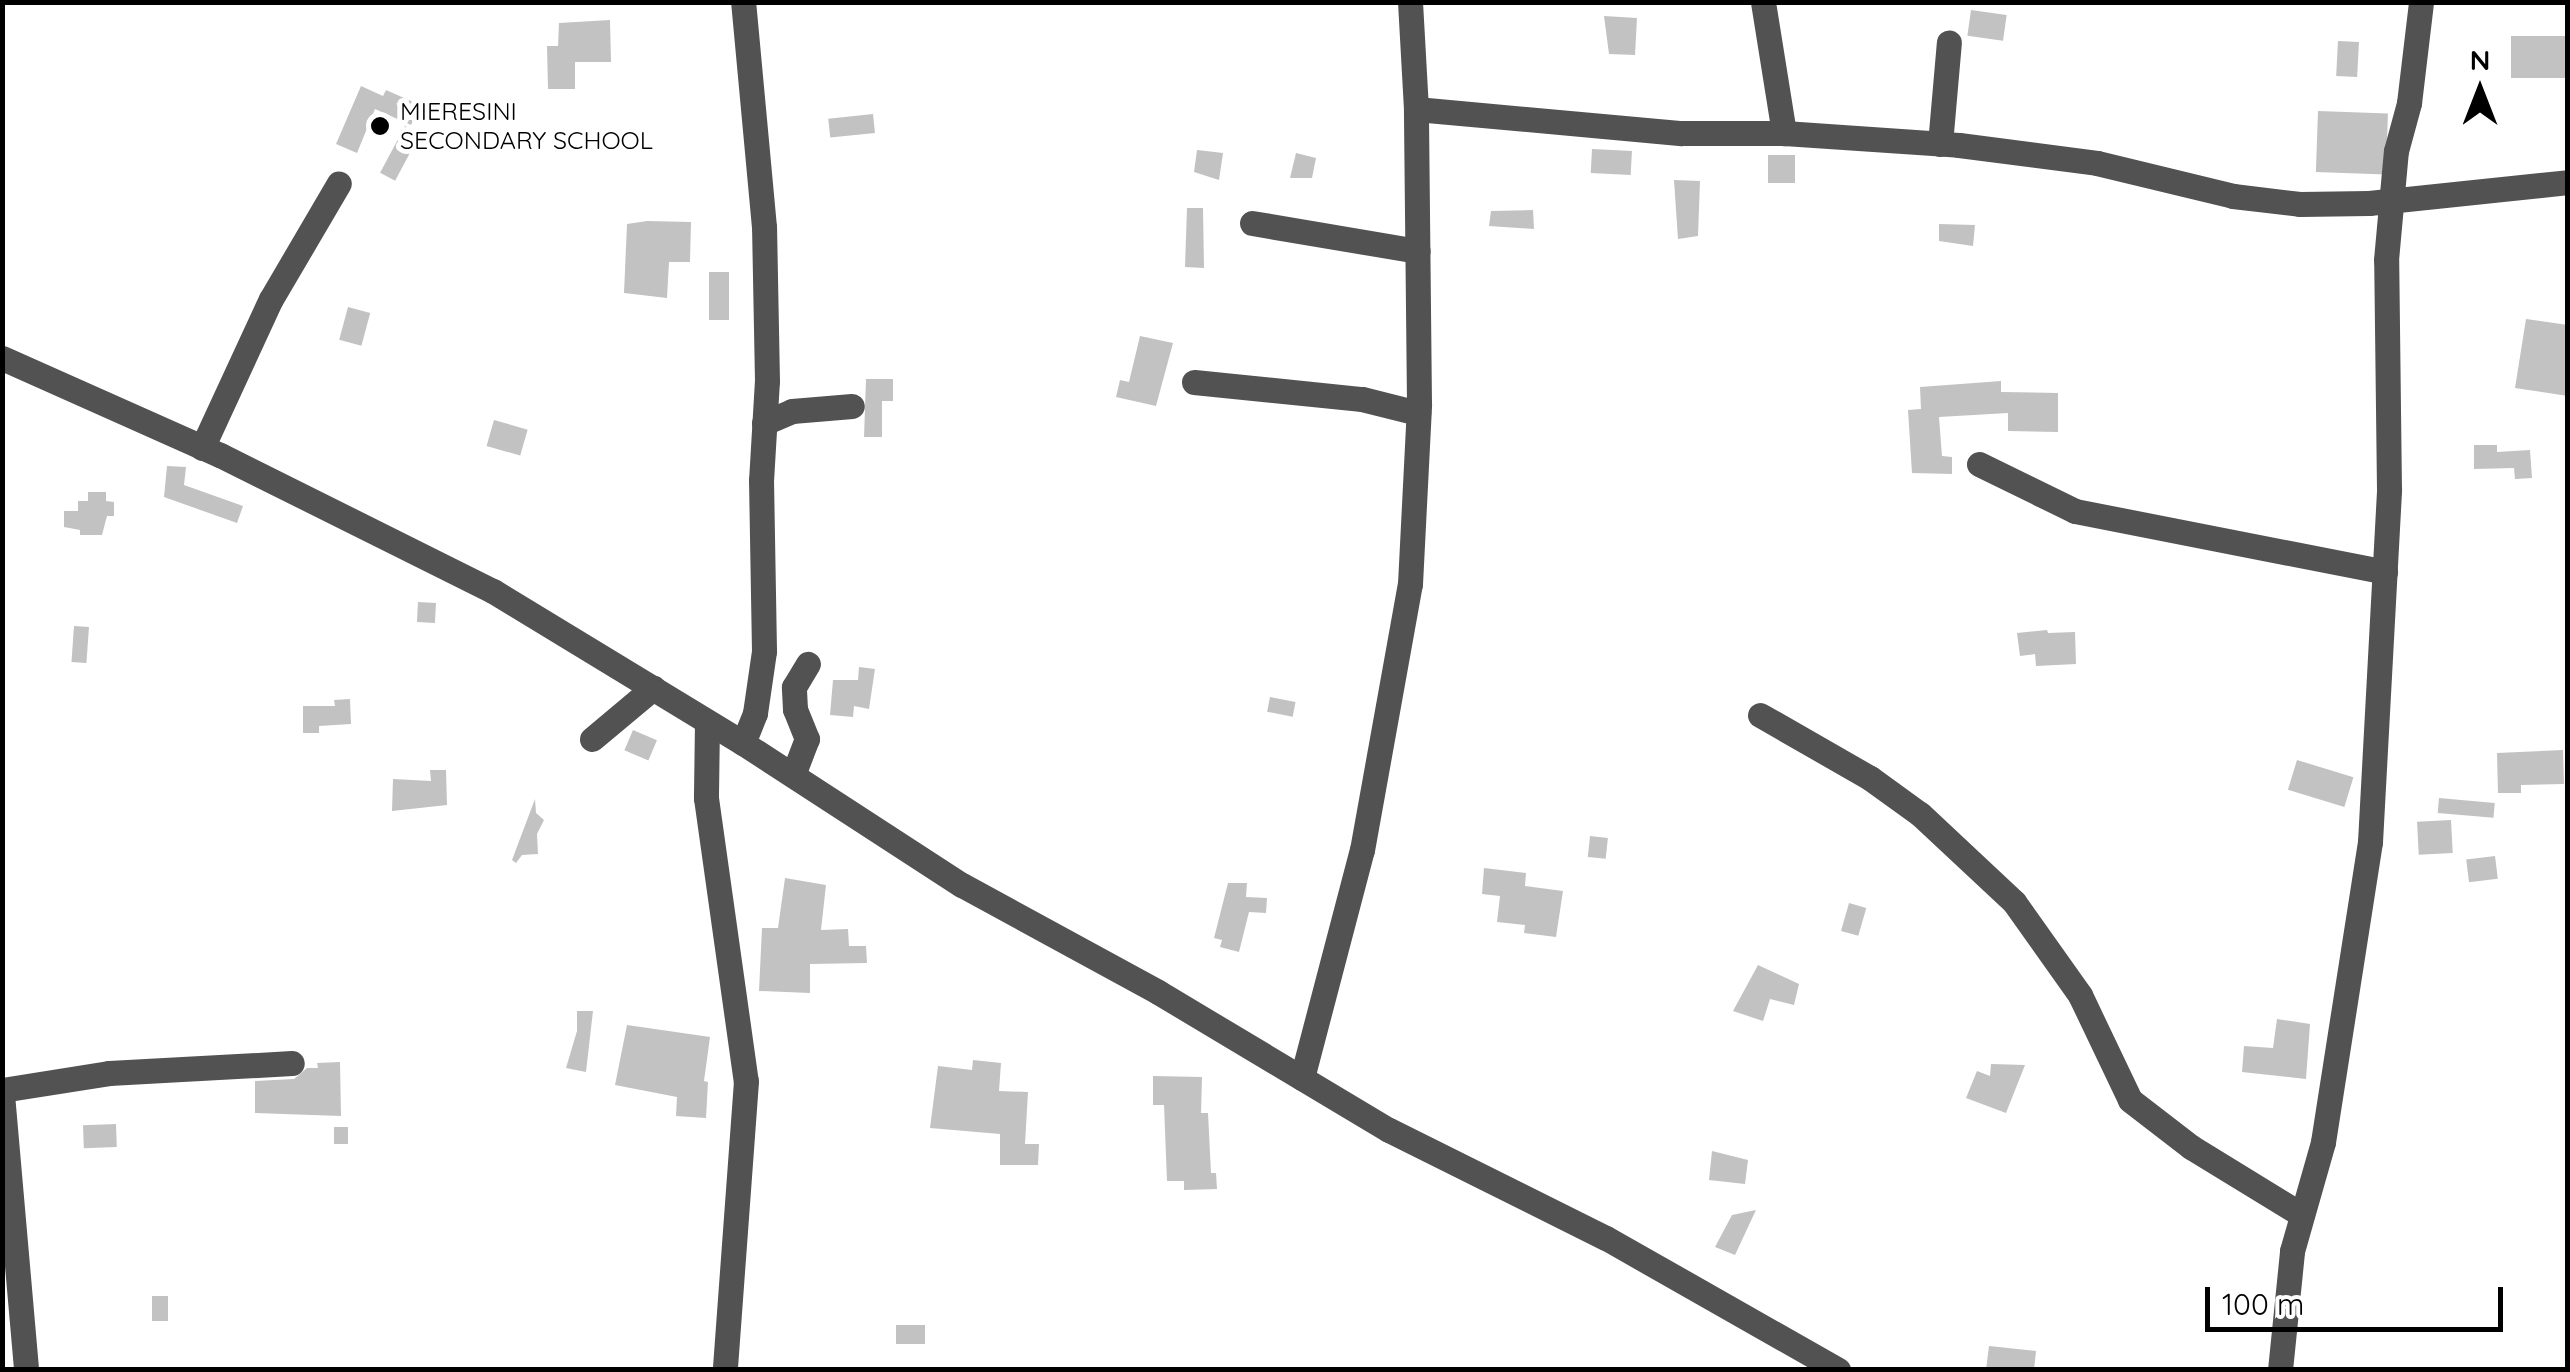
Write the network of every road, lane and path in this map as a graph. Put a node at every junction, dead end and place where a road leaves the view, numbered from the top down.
1 (743, 2) edge
2 (1410, 2) edge
3 (1764, 2) edge
4 (2421, 2) edge
5 (1950, 42) dead end
6 (1416, 110) junction
7 (1784, 134) junction
8 (1940, 144) junction
9 (2568, 182) edge
10 (339, 183) dead end
11 (2390, 201) junction
12 (1252, 222) dead end
13 (1418, 251) junction
14 (2, 358) edge
15 (1194, 382) dead end
16 (852, 406) dead end
17 (1418, 412) junction
18 (764, 424) junction
19 (202, 448) junction
20 (1979, 464) dead end
21 (2384, 572) junction
22 (808, 664) dead end
23 (653, 688) junction
24 (1760, 715) dead end
25 (707, 722) junction
26 (592, 739) dead end
27 (742, 742) junction
28 (793, 775) junction
29 (292, 1064) dead end
30 (1302, 1078) junction
31 (2, 1092) edge
32 (2302, 1215) junction
33 (9, 1245) edge
34 (26, 1370) edge
35 (725, 1370) edge
36 (1838, 1370) edge
37 (2280, 1370) edge

1 - 18 street
2 - 6 street
3 - 7 street
4 - 11 street
5 - 8 street
6 - 7 street
6 - 13 street
7 - 8 street
8 - 11 street
9 - 11 street
10 - 19 street
11 - 21 street
12 - 13 street
13 - 17 street
14 - 19 street
15 - 17 street
16 - 18 street
17 - 30 street
18 - 27 street
19 - 23 street
20 - 21 street
21 - 32 street
22 - 28 street
23 - 25 street
23 - 26 street
24 - 32 street
25 - 27 street
25 - 35 street
27 - 28 street
28 - 30 street
29 - 31 street
30 - 36 street
31 - 33 street
32 - 37 street
33 - 34 street

